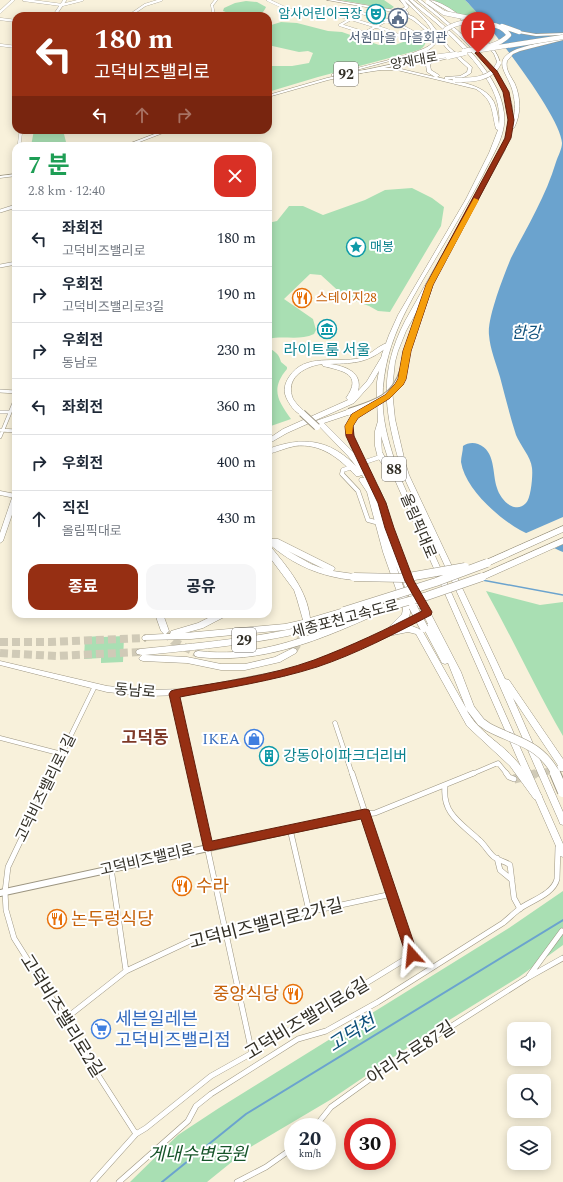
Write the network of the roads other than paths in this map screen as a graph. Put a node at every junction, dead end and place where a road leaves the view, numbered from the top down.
1 (13, 0) edge
2 (24, 0) edge
3 (65, 0) edge
4 (82, 0) edge
5 (161, 0) edge
6 (216, 0) edge
7 (268, 0) edge
8 (329, 0) edge
9 (402, 0) edge
10 (406, 0) edge
11 (411, 0) edge
12 (419, 0) edge
13 (430, 1) edge
14 (62, 5) junction
15 (0, 12) edge
16 (57, 12) edge
17 (134, 12) edge
18 (213, 12) edge
19 (403, 12) junction
20 (397, 13) junction
21 (0, 19) edge
22 (351, 19) junction
23 (12, 20) edge
24 (386, 21) junction
25 (491, 22) junction
26 (376, 27) junction
27 (432, 28) junction
28 (427, 30) joint
29 (365, 33) junction
30 (396, 34) junction
31 (417, 34) junction
32 (359, 36) dead end
33 (563, 36) edge
34 (442, 38) junction
35 (0, 45) edge
36 (12, 46) edge
37 (464, 52) junction
38 (425, 57) junction
39 (496, 72) junction
40 (347, 74) junction
41 (334, 75) junction
42 (436, 78) junction
43 (491, 82) junction
44 (272, 93) edge
45 (272, 93) edge
46 (510, 131) junction
47 (158, 134) edge
48 (500, 134) junction
49 (136, 142) edge
50 (12, 176) edge
51 (0, 177) edge
52 (12, 207) edge
53 (0, 211) edge
54 (12, 264) edge
55 (0, 266) edge
56 (430, 285) junction
57 (387, 345) junction
58 (384, 357) junction
59 (0, 391) edge
60 (12, 392) edge
61 (12, 407) edge
62 (336, 409) junction
63 (0, 412) edge
64 (10, 412) junction
65 (304, 412) junction
66 (352, 414) junction
67 (381, 420) junction
68 (319, 426) junction
69 (2, 430) edge
70 (0, 437) edge
71 (272, 439) edge
72 (272, 446) edge
73 (272, 451) edge
74 (380, 457) junction
75 (359, 474) junction
76 (400, 483) junction
77 (375, 488) junction
78 (0, 493) edge
79 (12, 495) edge
80 (12, 507) edge
81 (383, 527) junction
82 (563, 529) edge
83 (0, 541) edge
84 (563, 541) edge
85 (272, 542) edge
86 (272, 555) edge
87 (488, 563) junction
88 (428, 612) junction
89 (160, 618) edge
90 (215, 618) edge
91 (306, 618) tunnel mouth
92 (346, 618) junction
93 (164, 631) tunnel mouth
94 (388, 633) junction
95 (293, 651) tunnel mouth
96 (198, 654) tunnel mouth
97 (0, 663) edge
98 (495, 666) junction
99 (95, 686) junction
100 (174, 694) junction
101 (467, 710) junction
102 (335, 723) dead end
103 (0, 738) edge
104 (62, 754) junction
105 (555, 770) dead end
106 (514, 779) dead end
107 (445, 786) junction
108 (563, 792) edge
109 (537, 796) junction
110 (365, 814) junction
111 (563, 821) edge
112 (290, 829) junction
113 (558, 842) junction
114 (208, 847) junction
115 (563, 853) edge
116 (497, 858) junction
117 (111, 868) junction
118 (512, 880) junction
119 (3, 893) edge
120 (392, 894) junction
121 (520, 909) junction
122 (309, 911) junction
123 (225, 930) junction
124 (562, 931) dead end
125 (563, 958) edge
126 (126, 971) junction
127 (528, 977) junction
128 (65, 1019) junction
129 (252, 1053) junction
130 (323, 1118) edge
131 (136, 1134) junction
132 (284, 1155) edge
133 (93, 1182) edge
134 (119, 1182) edge
135 (236, 1182) edge

1 - 15 street
2 - 14 street
3 - 14 street
4 - 14 street
5 - 17 street
6 - 18 street
7 - 22 street
8 - 20 main road
9 - 19 main road
10 - 27 main road
11 - 43 main road, 올림픽대로 / 88
12 - 39 main road, 올림픽대로 / 88
13 - 25 main road, bridge
13 - 42 main road, bridge
14 - 16 street
19 - 20 main road
19 - 28 main road
20 - 24 street
21 - 23 street
22 - 24 street
22 - 26 street
22 - 29 street
24 - 26 street
24 - 31 street
25 - 33 main road, bridge
25 - 34 main road, bridge
26 - 29 street
26 - 30 street
27 - 34 main road
27 - 41 main road
28 - 31 street
29 - 30 street
29 - 32 street
30 - 31 street
33 - 37 main road, 양재대로 / 92, bridge
33 - 37 main road, 양재대로, bridge
33 - 46 main road, bridge
34 - 37 main road, bridge
34 - 43 main road
35 - 36 street
37 - 38 main road, 양재대로 / 92, bridge
37 - 39 main road, bridge
38 - 40 main road, 양재대로 / 92
38 - 41 main road, 양재대로 / 92
39 - 46 main road, 올림픽대로 / 88
40 - 42 main road
40 - 45 main road, 양재대로 / 92
41 - 44 main road, 양재대로 / 92
42 - 48 main road
43 - 48 main road, 올림픽대로 / 88
46 - 56 main road, 올림픽대로 / 88
47 - 49 main road
48 - 57 main road, 올림픽대로 / 88
50 - 51 main road
52 - 53 street
54 - 55 street
56 - 66 highway, bridge
56 - 98 main road, 올림픽대로 / 88
57 - 58 main road, 올림픽대로 / 88
57 - 65 highway
58 - 62 highway
58 - 67 main road, 올림픽대로 / 88
59 - 60 street
61 - 64 street
62 - 65 highway
62 - 71 highway
63 - 64 street
64 - 69 street
65 - 68 highway, bridge
66 - 72 highway
66 - 77 highway
67 - 74 main road
67 - 76 main road, 올림픽대로 / 88
68 - 75 highway
68 - 77 highway
69 - 70 street
73 - 75 highway
74 - 76 main road
74 - 81 street
75 - 81 highway
76 - 109 main road, 올림픽대로 / 88
77 - 81 highway
78 - 79 street
80 - 83 main road
81 - 88 highway
81 - 94 highway
81 - 101 highway, bridge
82 - 87 highway, 세종포천고속도로 / 29
84 - 92 highway, 세종포천고속도로, bridge
85 - 87 highway, bridge
86 - 91 highway
87 - 92 highway, 세종포천고속도로 / 29, bridge
88 - 94 main road, 동남로
88 - 101 highway
89 - 93 highway
90 - 92 highway, 세종포천고속도로 / 29
92 - 95 highway, 세종포천고속도로 / 29
92 - 96 highway
94 - 100 main road, 동남로
94 - 101 highway
97 - 99 main road, 동남로
98 - 105 main road
98 - 111 main road, 올림픽대로 / 88
99 - 100 main road, 동남로
99 - 104 street, 고덕비즈밸리로1길
100 - 114 street
101 - 108 highway, bridge
101 - 109 highway
102 - 110 street, 고덕비즈밸리로6길
103 - 104 street
104 - 119 street, 고덕비즈밸리로1길
106 - 107 street
107 - 110 street
107 - 116 street
109 - 113 main road, 올림픽대로 / 88
110 - 112 street, 고덕비즈밸리로
110 - 120 street, 고덕비즈밸리로6길
112 - 114 street, 고덕비즈밸리로
112 - 122 street
113 - 115 main road, 올림픽대로 / 88
113 - 121 street
114 - 117 street, 고덕비즈밸리로
114 - 123 street
116 - 118 street
116 - 118 street
117 - 119 street, 고덕비즈밸리로
117 - 126 street
118 - 121 street
119 - 128 street, 고덕비즈밸리로2길
120 - 122 street, 고덕비즈밸리로2가길
120 - 129 street, 고덕비즈밸리로6길
121 - 134 street
122 - 123 street, 고덕비즈밸리로2가길
123 - 126 street, 고덕비즈밸리로2가길
123 - 129 street
124 - 127 street
125 - 127 street
126 - 128 street, 고덕비즈밸리로2가길
127 - 130 street, 아리수로87길
128 - 131 street, 고덕비즈밸리로2길
129 - 131 street, 고덕비즈밸리로6길
131 - 133 street, 고덕비즈밸리로6길
132 - 135 street

